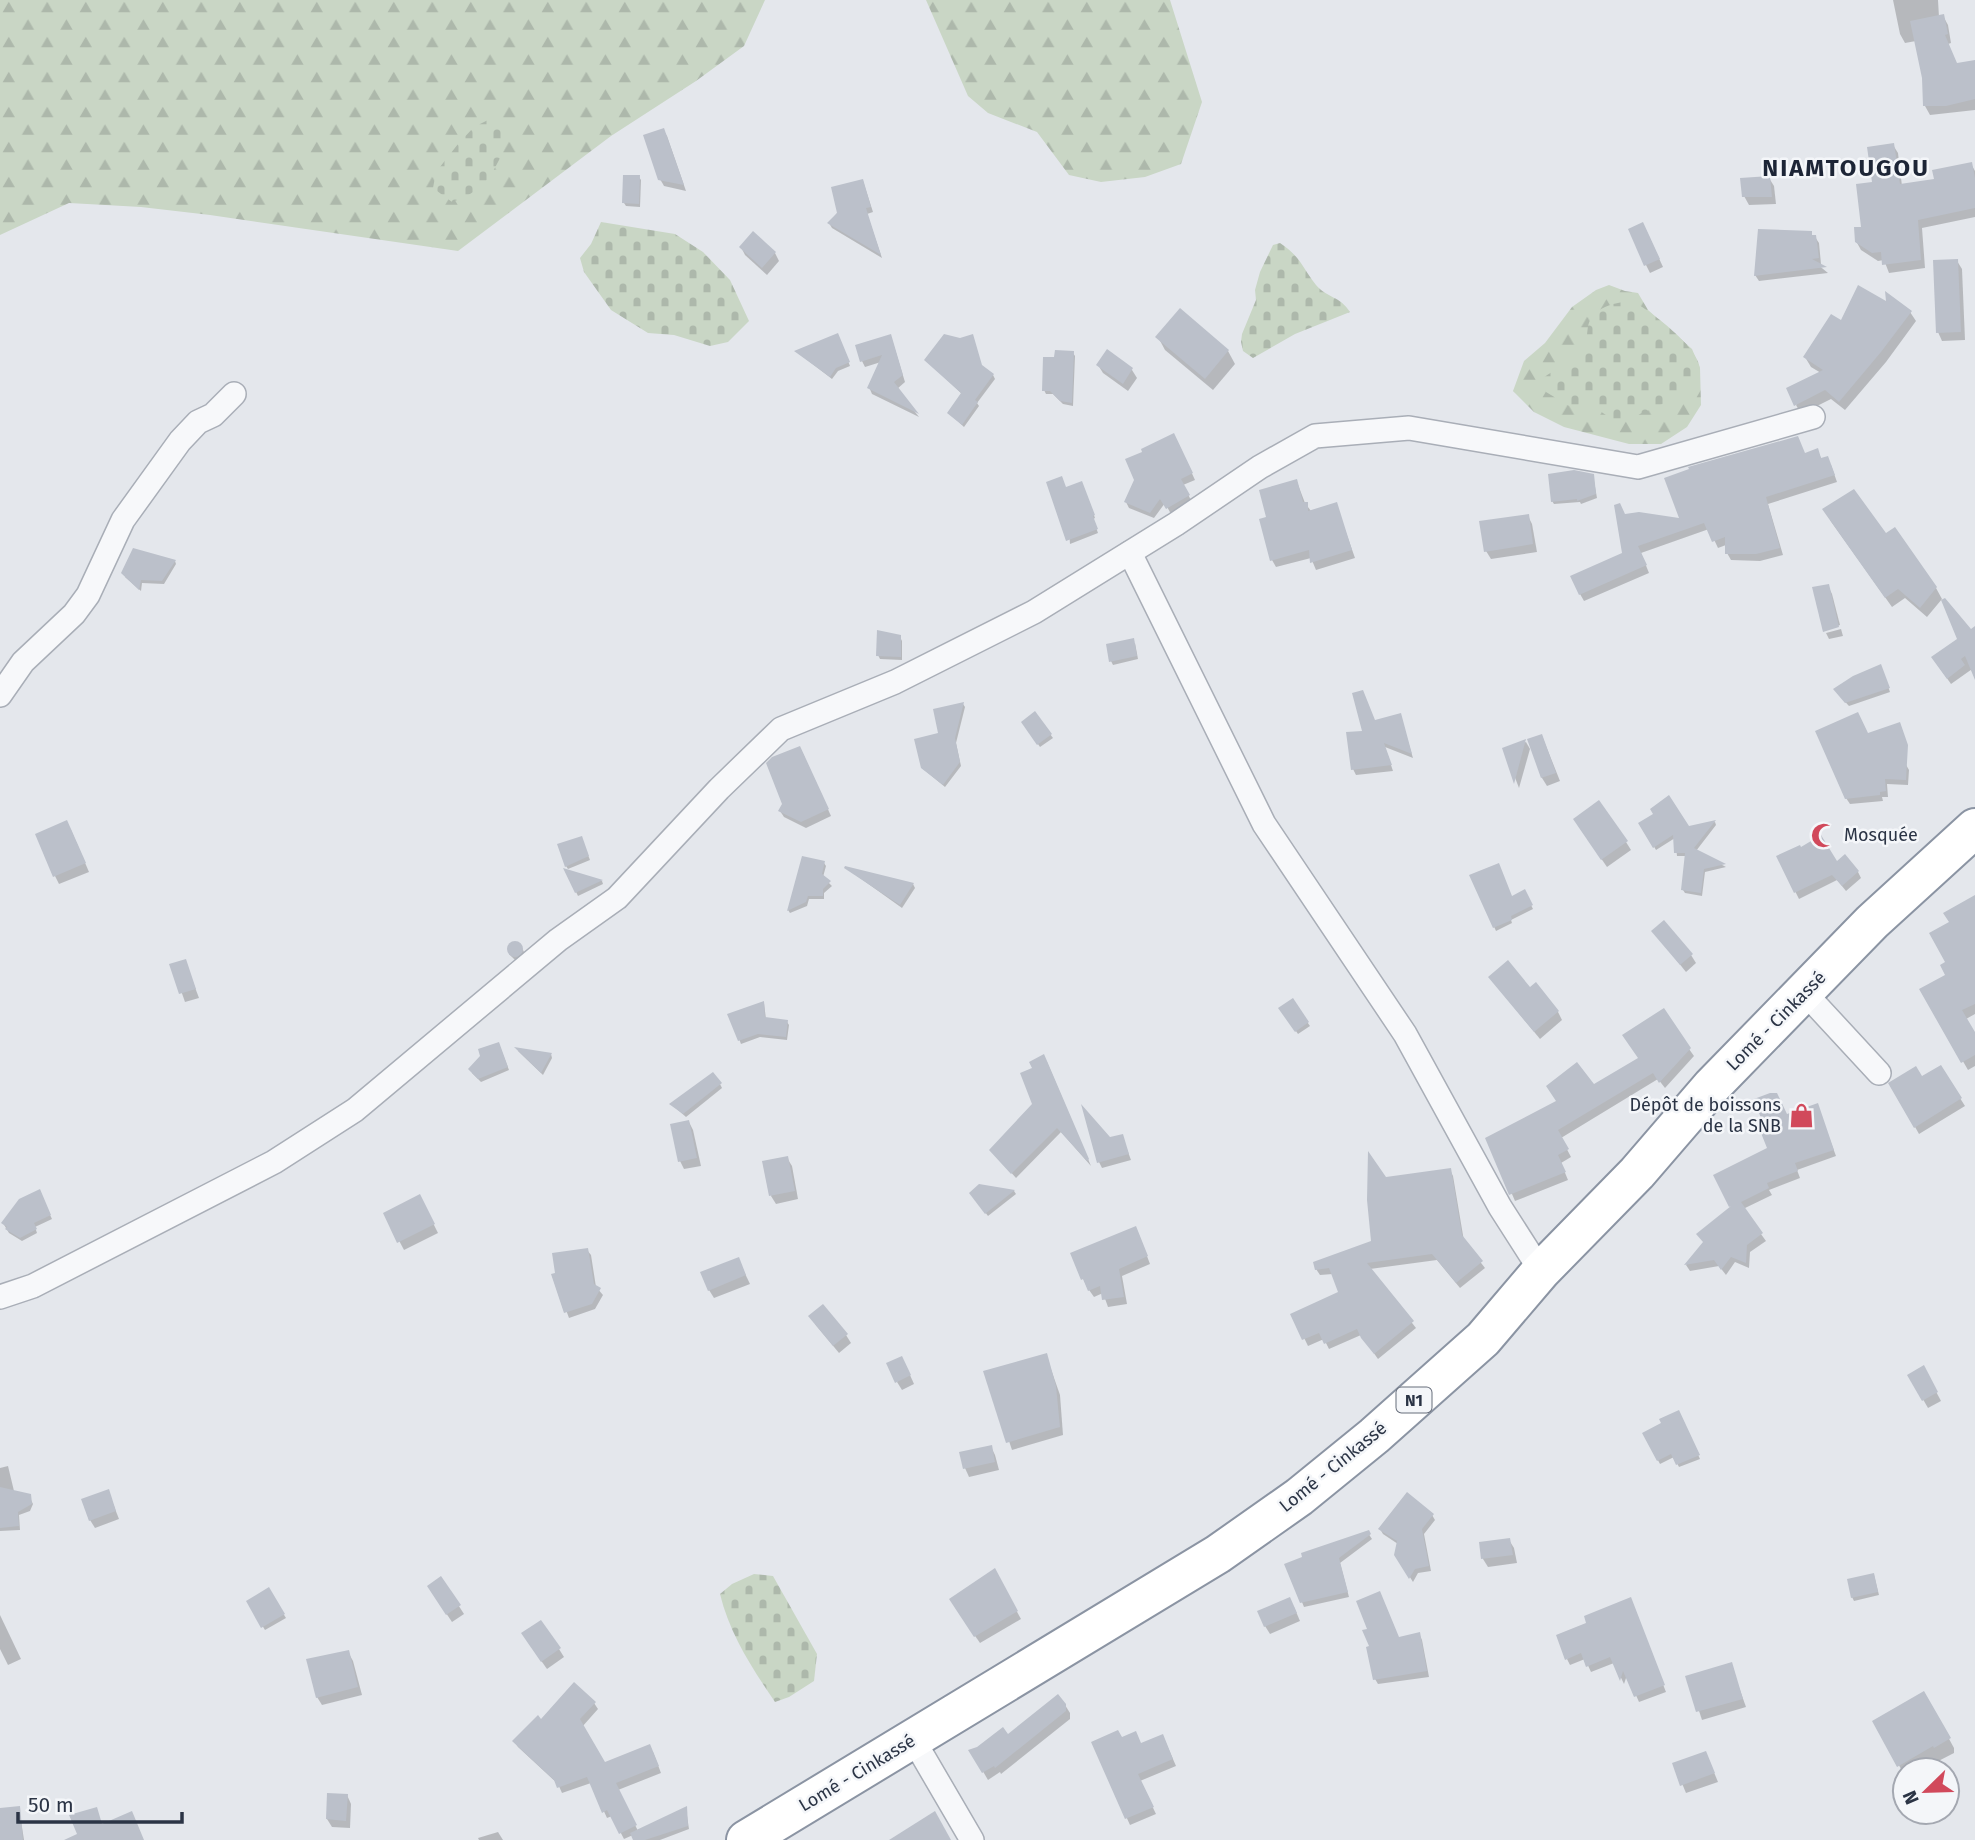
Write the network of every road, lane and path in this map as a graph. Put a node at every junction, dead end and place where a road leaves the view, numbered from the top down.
1 (234, 394) dead end
2 (1813, 417) dead end
3 (1130, 553) junction
4 (0, 695) edge
5 (1975, 828) edge
6 (1805, 993) junction
7 (1880, 1073) dead end
8 (1541, 1271) junction
9 (0, 1297) edge
10 (913, 1739) junction
11 (746, 1840) edge
12 (972, 1840) edge

1 - 4 street
2 - 3 street
3 - 8 street
3 - 9 street
5 - 6 highway, Lomé - Cinkassé / N1
6 - 7 street
6 - 8 highway, Lomé - Cinkassé / N1
8 - 10 highway, Lomé - Cinkassé / N1
10 - 11 highway, Lomé - Cinkassé / N1
10 - 12 street

